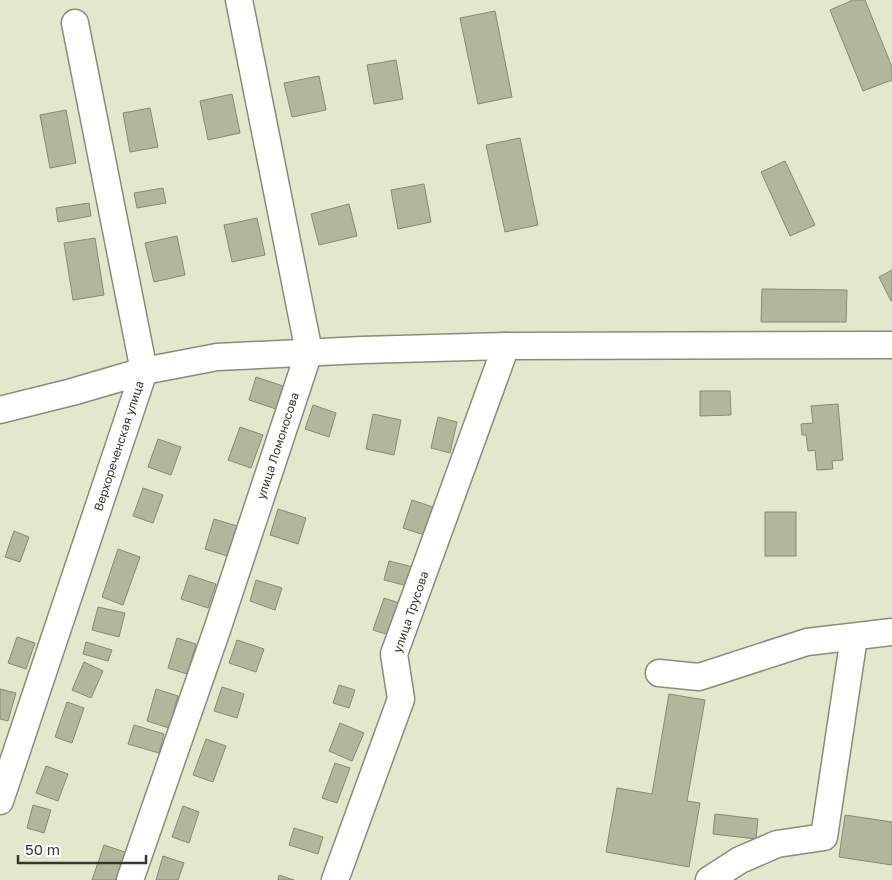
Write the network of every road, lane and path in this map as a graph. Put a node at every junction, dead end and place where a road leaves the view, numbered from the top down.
1 (239, 0) edge
2 (74, 22) dead end
3 (892, 344) edge
4 (506, 346) junction
5 (310, 352) junction
6 (144, 371) junction
7 (0, 410) edge
8 (892, 632) edge
9 (854, 637) junction
10 (659, 673) dead end
11 (0, 801) edge
12 (130, 880) edge
13 (335, 880) edge
14 (709, 880) edge

1 - 5 street, улица Ломоносова
2 - 6 street, Верхореченская улица
3 - 4 street
4 - 5 street
4 - 13 street, улица Трусова
5 - 6 street
5 - 12 street, улица Ломоносова
6 - 7 street
6 - 11 street, Верхореченская улица
8 - 9 street
9 - 10 street
9 - 14 street

